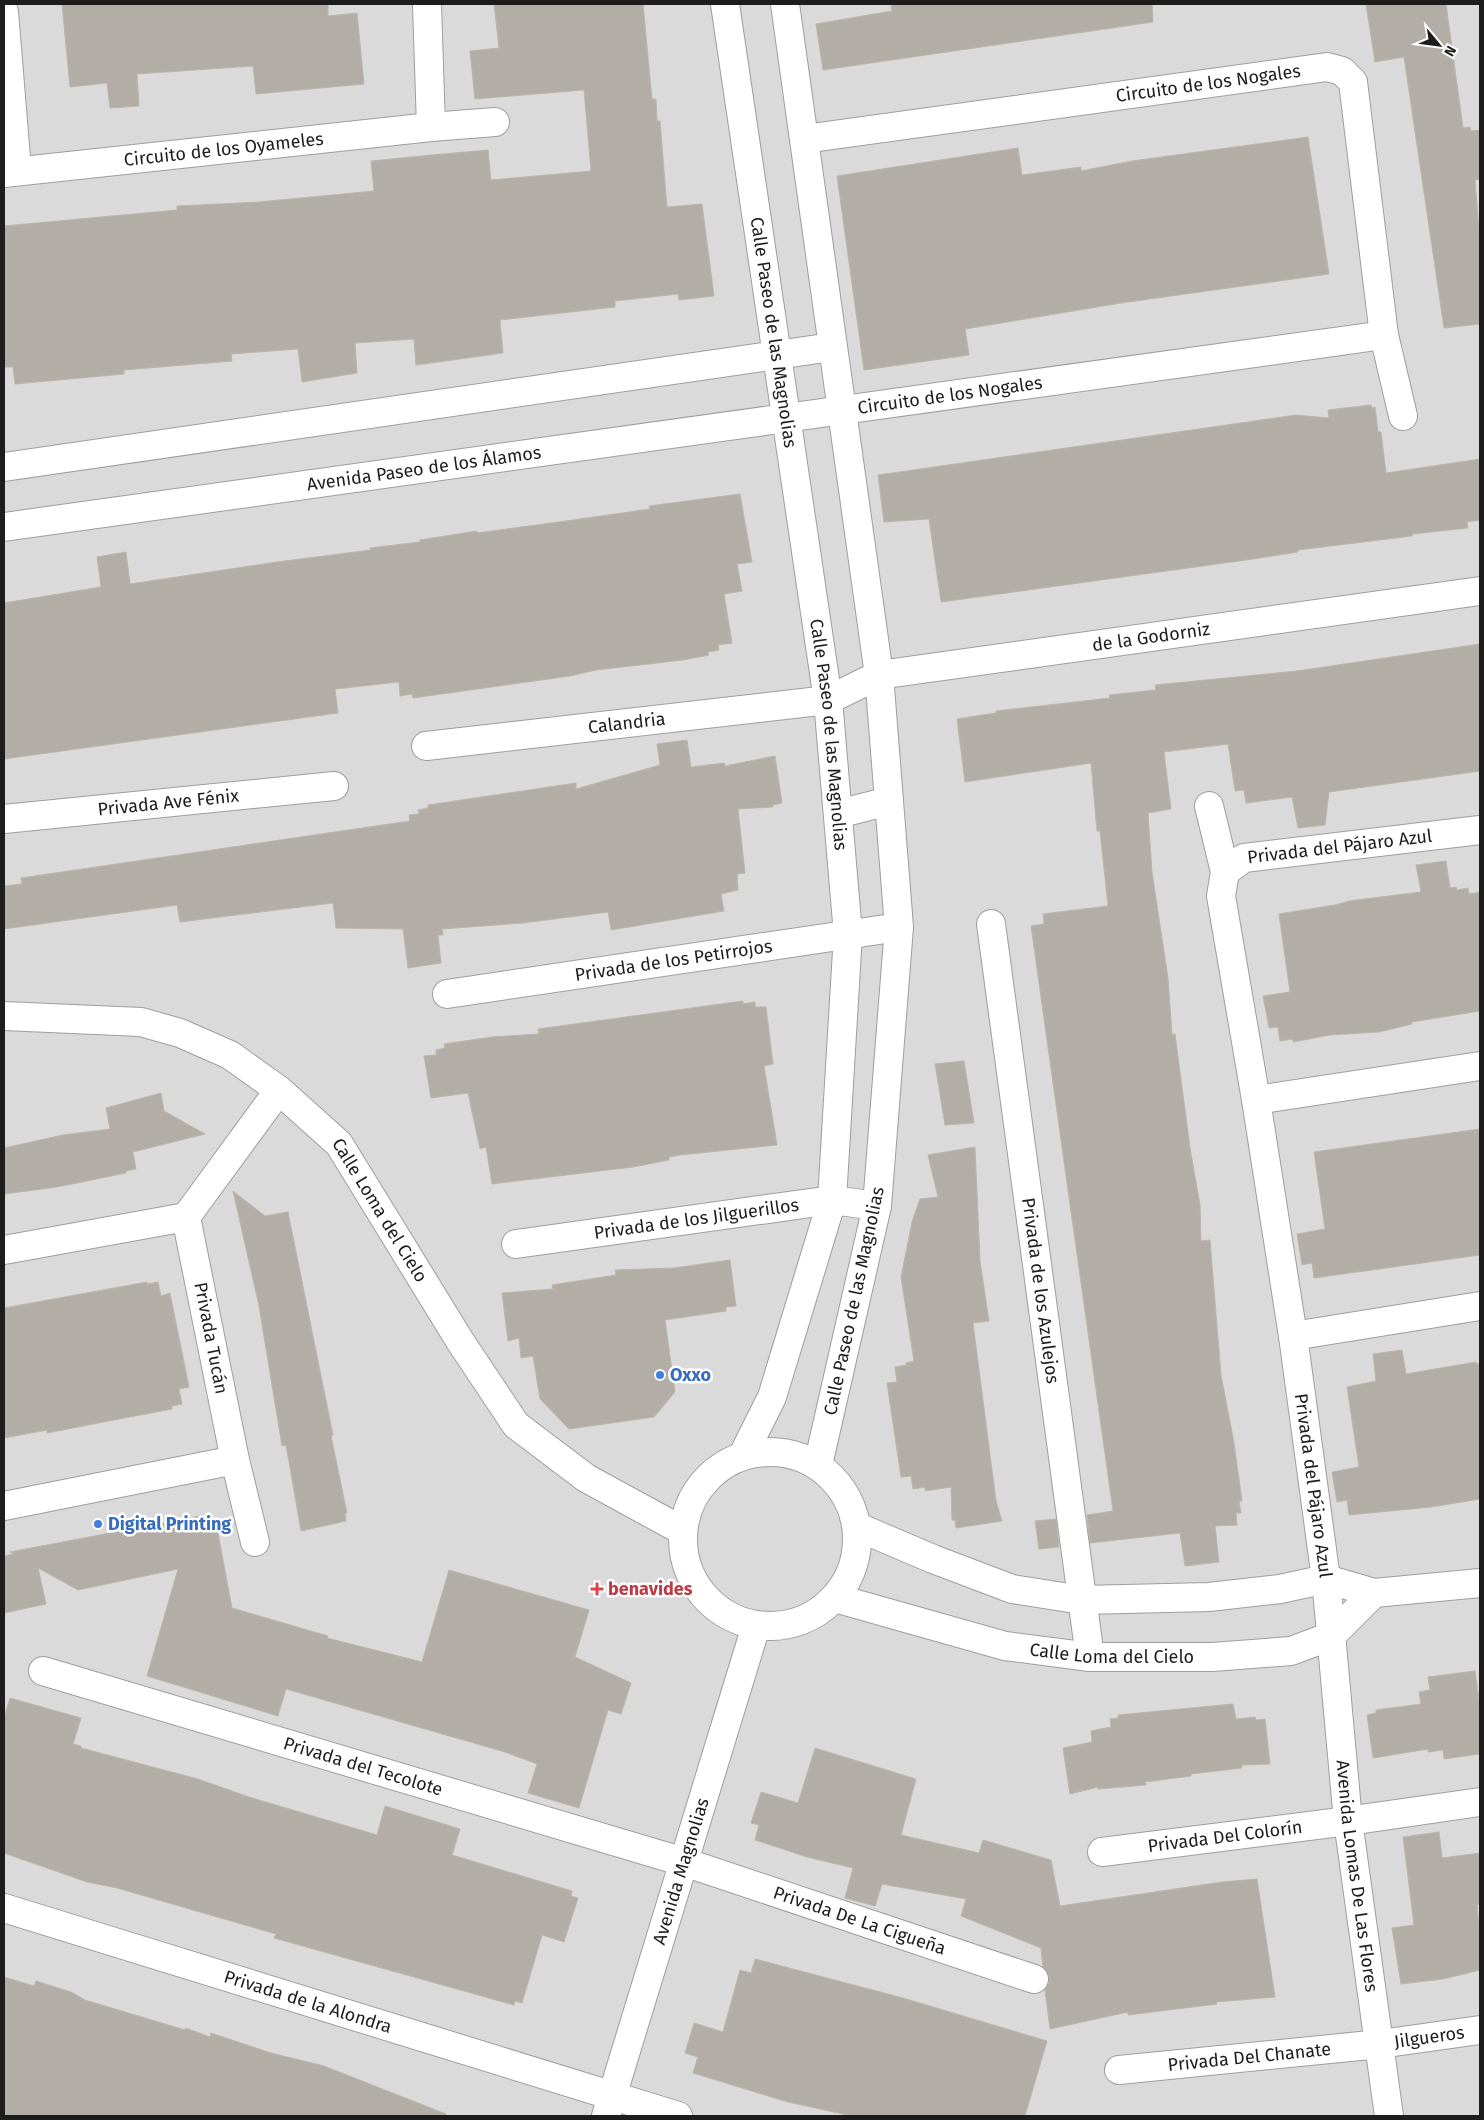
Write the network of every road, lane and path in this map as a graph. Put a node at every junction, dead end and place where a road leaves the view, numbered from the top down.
1 (427, 4) edge
2 (725, 4) edge
3 (785, 4) edge
4 (4, 12) edge
5 (496, 122) dead end
6 (430, 126) junction
7 (804, 139) junction
8 (10, 171) edge
9 (1384, 335) junction
10 (832, 347) junction
11 (777, 355) junction
12 (843, 410) junction
13 (1403, 416) dead end
14 (786, 418) junction
15 (4, 467) edge
16 (4, 527) edge
17 (1480, 592) edge
18 (879, 675) junction
19 (828, 700) junction
20 (426, 746) dead end
21 (334, 786) dead end
22 (889, 801) junction
23 (1209, 806) dead end
24 (838, 814) junction
25 (4, 819) edge
26 (1480, 830) edge
27 (1225, 872) junction
28 (991, 924) dead end
29 (899, 927) junction
30 (848, 934) junction
31 (447, 994) dead end
32 (4, 1016) edge
33 (1480, 1066) edge
34 (278, 1090) junction
35 (1256, 1100) junction
36 (832, 1200) junction
37 (877, 1206) junction
38 (186, 1217) junction
39 (516, 1244) dead end
40 (4, 1250) edge
41 (1480, 1306) edge
42 (1293, 1336) junction
43 (743, 1455) junction
44 (235, 1460) junction
45 (818, 1465) junction
46 (4, 1506) edge
47 (858, 1527) junction
48 (683, 1531) junction
49 (255, 1542) dead end
50 (1326, 1579) junction
51 (1480, 1583) edge
52 (1374, 1593) junction
53 (836, 1598) junction
54 (1082, 1600) junction
55 (756, 1626) junction
56 (1331, 1636) junction
57 (1090, 1656) junction
58 (43, 1671) dead end
59 (1480, 1802) edge
60 (1348, 1821) junction
61 (1102, 1852) dead end
62 (684, 1862) junction
63 (4, 1908) edge
64 (1034, 1979) dead end
65 (1480, 2030) edge
66 (1380, 2044) junction
67 (1119, 2070) dead end
68 (609, 2106) edge
69 (678, 2116) edge
70 (1389, 2116) edge

1 - 6 street
2 - 11 street, Calle Paseo de las Magnolias
3 - 7 street, Calle Paseo de las Magnolias
4 - 8 street, Circuito de los Oyameles
5 - 6 street, Circuito de los Oyameles
6 - 8 street, Circuito de los Oyameles
7 - 9 street, Circuito de los Nogales
7 - 10 street, Calle Paseo de las Magnolias
9 - 12 street, Circuito de los Nogales
9 - 13 street, Circuito de los Nogales
10 - 11 street
10 - 12 street, Calle Paseo de las Magnolias
11 - 14 street, Calle Paseo de las Magnolias
11 - 15 street
12 - 14 street, Avenida Paseo de los Álamos
12 - 18 street, Calle Paseo de las Magnolias
14 - 16 street, Avenida Paseo de los Álamos
14 - 19 street, Calle Paseo de las Magnolias
17 - 18 street, de la Godorniz
18 - 19 street, de la Godorniz
18 - 22 street, Calle Paseo de las Magnolias
19 - 20 street, Calandria
19 - 24 street, Calle Paseo de las Magnolias
21 - 25 street, Privada Ave Fénix
22 - 24 street
22 - 29 street, Calle Paseo de las Magnolias
23 - 27 street
24 - 30 street, Calle Paseo de las Magnolias
26 - 27 street, Privada del Pájaro Azul
27 - 35 street, Privada del Pájaro Azul
28 - 54 street, Privada de los Azulejos
29 - 30 street, Privada de los Petirrojos
29 - 37 street, Calle Paseo de las Magnolias
30 - 31 street, Privada de los Petirrojos
30 - 36 street, Calle Paseo de las Magnolias
32 - 34 street, Calle Loma del Cielo
33 - 35 street
34 - 38 street
34 - 48 street, Calle Loma del Cielo
35 - 42 street, Privada del Pájaro Azul
36 - 37 street, Privada de los Jilguerillos
36 - 39 street, Privada de los Jilguerillos
36 - 43 street, Calle Paseo de las Magnolias
37 - 45 street, Calle Paseo de las Magnolias
38 - 40 street
38 - 44 street, Privada Tucán
41 - 42 street
42 - 50 street, Privada del Pájaro Azul
43 - 45 street
43 - 48 street
44 - 46 street
44 - 49 street, Privada Tucán
45 - 47 street
47 - 53 street
47 - 54 street
48 - 55 street
50 - 52 street
50 - 54 street
50 - 56 street, Privada del Pájaro Azul
51 - 52 street
52 - 56 street, Calle Loma del Cielo
53 - 55 street
53 - 57 street, Calle Loma del Cielo
54 - 57 street, Privada de los Azulejos
55 - 62 street, Avenida Magnolias
56 - 57 street, Calle Loma del Cielo
56 - 60 street, Avenida Lomas De Las Flores
58 - 62 street, Privada del Tecolote
59 - 60 street, Privada Del Colorín
60 - 61 street, Privada Del Colorín
60 - 66 street, Avenida Lomas De Las Flores
62 - 64 street, Privada De La Cigueña
62 - 68 street, Avenida Magnolias
63 - 68 street, Privada de la Alondra
65 - 66 street, Jilgueros
66 - 67 street, Privada Del Chanate
66 - 70 street, Avenida Lomas De Las Flores
68 - 69 street, Privada de la Alondra

